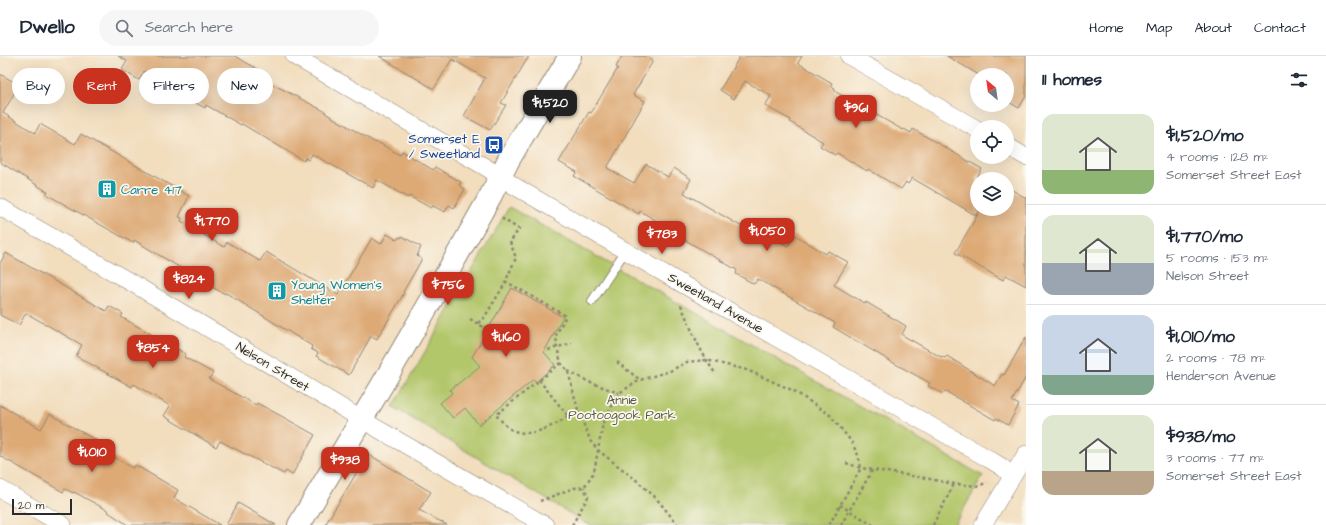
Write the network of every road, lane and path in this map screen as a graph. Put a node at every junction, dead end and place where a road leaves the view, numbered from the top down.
1 (294, 56) edge
2 (570, 56) edge
3 (849, 56) edge
4 (970, 125) edge
5 (1014, 150) edge
6 (1026, 157) edge
7 (500, 176) junction
8 (0, 207) edge
9 (497, 215) dead end
10 (626, 250) junction
11 (505, 281) junction
12 (684, 285) junction
13 (592, 301) dead end
14 (470, 319) dead end
15 (478, 323) junction
16 (485, 328) dead end
17 (572, 343) dead end
18 (557, 347) junction
19 (548, 350) dead end
20 (706, 360) junction
21 (616, 362) dead end
22 (561, 363) junction
23 (568, 371) junction
24 (715, 373) dead end
25 (539, 380) junction
26 (640, 380) junction
27 (619, 393) junction
28 (578, 410) junction
29 (568, 416) junction
30 (362, 419) junction
31 (599, 451) junction
32 (1026, 454) edge
33 (846, 464) dead end
34 (862, 468) junction
35 (873, 469) junction
36 (1012, 476) junction
37 (991, 480) dead end
38 (954, 484) junction
39 (584, 487) junction
40 (0, 489) edge
41 (840, 505) junction
42 (849, 511) junction
43 (528, 515) junction
44 (63, 525) edge
45 (299, 525) edge
46 (546, 525) edge
47 (572, 525) edge
48 (678, 525) edge
49 (829, 525) edge
50 (841, 525) edge
51 (873, 525) edge
52 (933, 525) edge
53 (983, 525) edge

1 - 7 street, Sweetland Avenue
2 - 7 street
3 - 4 street
5 - 6 street
7 - 10 street, Sweetland Avenue
7 - 30 street
8 - 30 street, Nelson Street
9 - 11 path
10 - 12 street, Sweetland Avenue
10 - 13 lane
11 - 15 path
11 - 18 path
12 - 20 path
12 - 36 street, Sweetland Avenue
14 - 15 path
15 - 16 path
17 - 18 path
18 - 19 path
18 - 22 path
20 - 24 path
20 - 26 path
20 - 34 path
21 - 26 path
22 - 23 path
22 - 25 path
23 - 27 path
23 - 28 path
25 - 29 path
25 - 29 path
26 - 27 path
27 - 31 path
28 - 29 path
28 - 31 path
30 - 43 street, Nelson Street
30 - 45 street
31 - 39 path
31 - 48 path
32 - 36 street
33 - 34 path
34 - 35 path
34 - 41 path
35 - 38 path
35 - 42 path
36 - 53 street
37 - 38 path
38 - 52 path
39 - 43 path
39 - 47 path
40 - 44 street
41 - 42 path
41 - 49 path
42 - 50 path
42 - 51 path
43 - 46 street, Nelson Street

